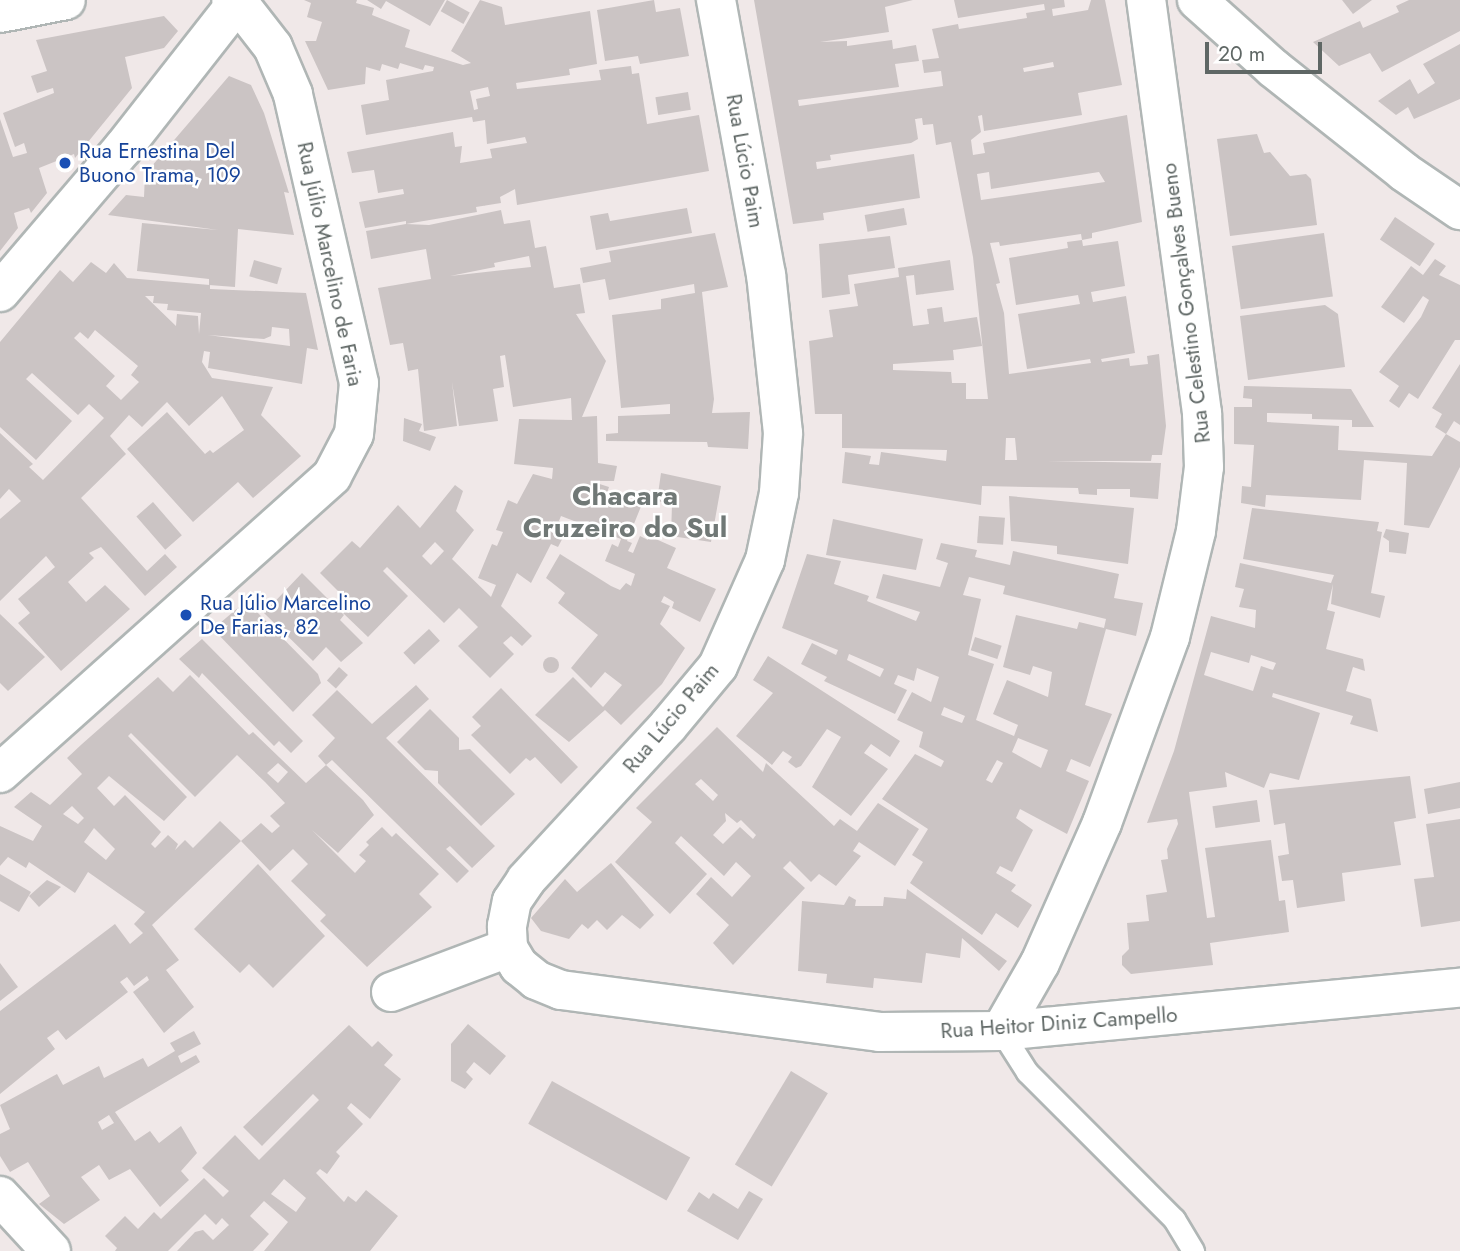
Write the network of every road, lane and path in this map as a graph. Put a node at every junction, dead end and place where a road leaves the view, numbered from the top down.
1 (66, 0) edge
2 (716, 0) edge
3 (1146, 0) edge
4 (1197, 0) edge
5 (236, 1) edge
6 (0, 13) edge
7 (1460, 209) edge
8 (0, 292) edge
9 (0, 774) edge
10 (508, 948) junction
11 (1460, 988) edge
12 (391, 992) dead end
13 (1001, 1031) junction
14 (0, 1196) edge
15 (51, 1251) edge
16 (1193, 1251) edge

1 - 6 street
2 - 10 street, Rua Lúcio Paim
3 - 13 street, Rua Celestino Gonçalves Bueno
4 - 7 street
5 - 8 street
5 - 9 street, Rua Júlio Marcelino de Faria
10 - 12 street
10 - 13 street, Rua Heitor Diniz Campello
11 - 13 street, Rua Heitor Diniz Campello
13 - 16 lane
14 - 15 street

